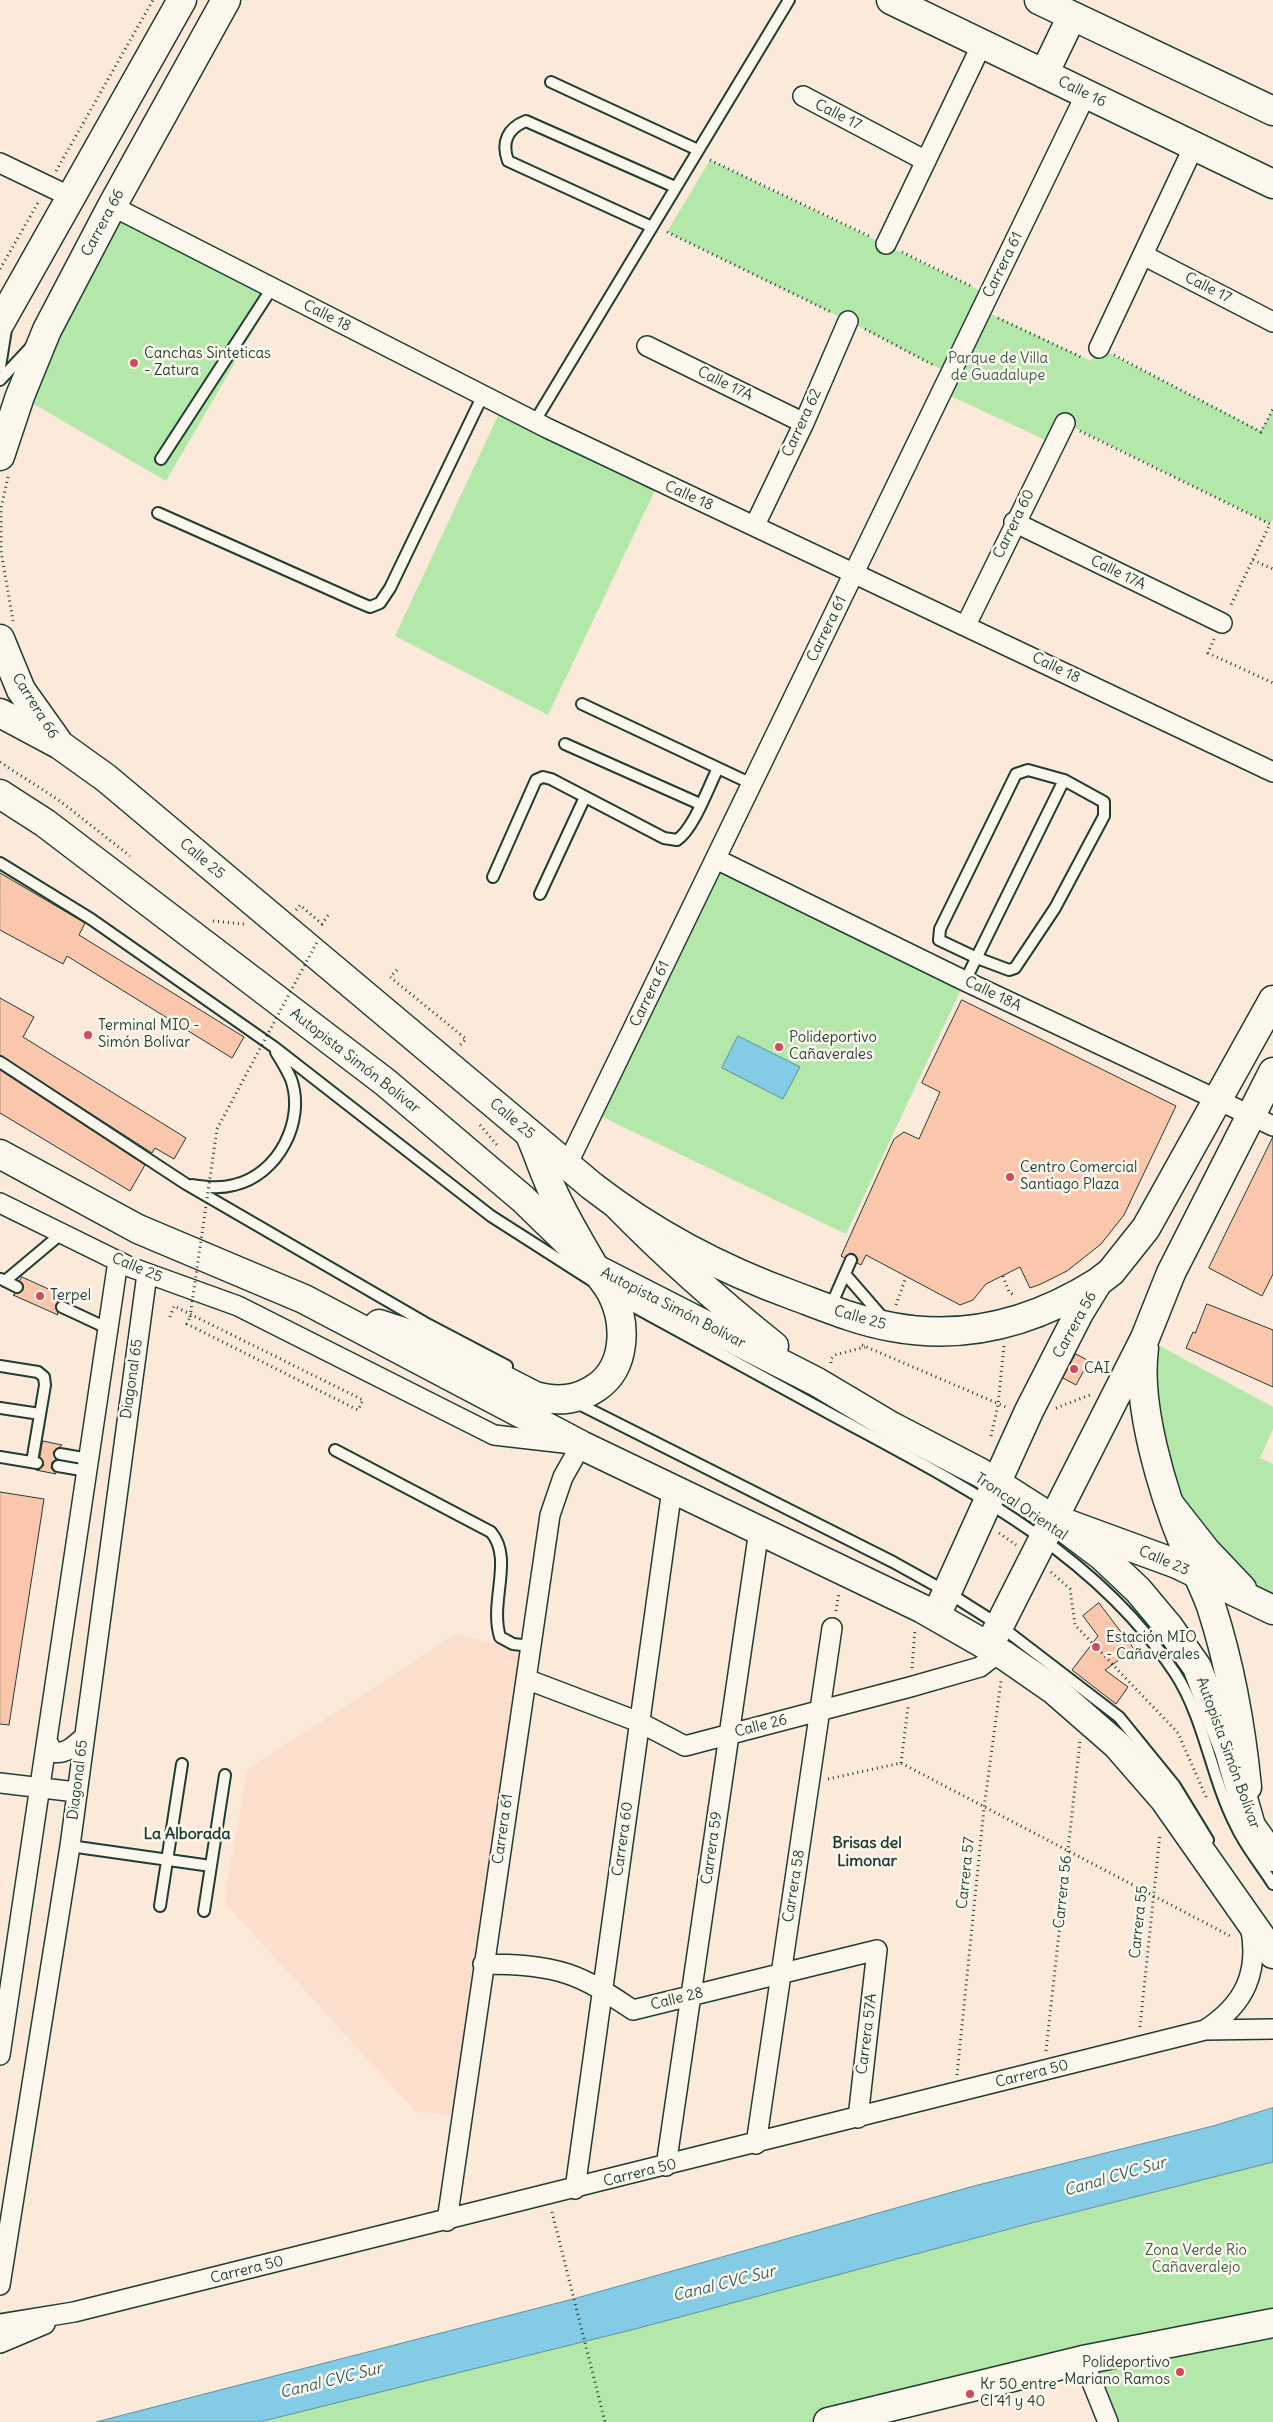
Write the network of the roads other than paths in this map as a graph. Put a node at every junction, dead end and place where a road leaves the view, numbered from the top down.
1 (182, 0) edge
2 (226, 0) edge
3 (789, 0) edge
4 (891, 0) edge
5 (1039, 0) edge
6 (1072, 16) junction
7 (982, 44) junction
8 (1044, 74) junction
9 (551, 82) dead end
10 (1086, 94) junction
11 (803, 96) dead end
12 (1273, 111) edge
13 (1194, 146) junction
14 (698, 150) junction
15 (926, 161) junction
16 (0, 162) edge
17 (1273, 184) edge
18 (676, 187) junction
19 (60, 191) junction
20 (112, 206) junction
21 (652, 227) junction
22 (886, 244) road end
23 (1143, 255) junction
24 (272, 288) junction
25 (5, 315) edge
26 (848, 320) road end
27 (1273, 322) edge
28 (47, 330) junction
29 (647, 346) dead end
30 (1099, 348) road end
31 (0, 367) edge
32 (0, 380) edge
33 (483, 395) junction
34 (535, 421) junction
35 (804, 423) junction
36 (1065, 423) road end
37 (161, 459) dead end
38 (4, 465) edge
39 (158, 513) dead end
40 (1014, 522) junction
41 (754, 525) junction
42 (854, 573) junction
43 (1222, 623) dead end
44 (966, 625) junction
45 (7, 633) edge
46 (582, 704) dead end
47 (5, 719) edge
48 (565, 744) dead end
49 (60, 745) junction
50 (718, 768) junction
51 (1273, 772) edge
52 (1064, 780) junction
53 (752, 784) junction
54 (0, 794) edge
55 (585, 797) junction
56 (700, 804) junction
57 (716, 858) junction
58 (0, 863) edge
59 (493, 878) dead end
60 (540, 894) dead end
61 (977, 958) junction
62 (966, 981) junction
63 (1273, 1000) edge
64 (274, 1047) junction
65 (0, 1062) edge
66 (1273, 1072) edge
67 (1218, 1101) junction
68 (1261, 1120) edge
69 (530, 1134) junction
70 (0, 1154) edge
71 (568, 1165) junction
72 (186, 1184) junction
73 (0, 1202) edge
74 (619, 1207) junction
75 (61, 1234) junction
76 (851, 1260) dead end
77 (118, 1261) junction
78 (594, 1268) junction
79 (147, 1274) junction
80 (845, 1274) junction
81 (3, 1280) edge
82 (1098, 1282) junction
83 (17, 1287) dead end
84 (612, 1294) junction
85 (304, 1299) junction
86 (62, 1307) dead end
87 (829, 1309) junction
88 (107, 1328) junction
89 (882, 1335) junction
90 (1146, 1338) junction
91 (0, 1366) edge
92 (516, 1371) dead end
93 (825, 1374) junction
94 (543, 1385) dead end
95 (569, 1399) junction
96 (0, 1408) edge
97 (40, 1414) junction
98 (582, 1444) junction
99 (335, 1450) dead end
100 (60, 1454) dead end
101 (0, 1457) edge
102 (88, 1465) junction
103 (58, 1466) dead end
104 (672, 1489) junction
105 (988, 1502) junction
106 (1170, 1505) junction
107 (759, 1530) junction
108 (1043, 1539) junction
109 (1197, 1575) junction
110 (947, 1592) junction
111 (1262, 1604) edge
112 (936, 1616) junction
113 (832, 1628) road end
114 (998, 1645) junction
115 (531, 1646) junction
116 (526, 1679) junction
117 (820, 1711) junction
118 (639, 1722) junction
119 (728, 1734) junction
120 (83, 1738) junction
121 (47, 1741) junction
122 (182, 1764) dead end
123 (225, 1775) dead end
124 (0, 1783) edge
125 (41, 1788) junction
126 (76, 1792) junction
127 (1251, 1826) junction
128 (70, 1846) junction
129 (1215, 1850) dead end
130 (1273, 1857) edge
131 (167, 1860) junction
132 (211, 1866) junction
133 (1273, 1884) edge
134 (160, 1906) dead end
135 (204, 1910) dead end
136 (1245, 1932) junction
137 (877, 1950) joint
138 (1273, 1954) edge
139 (483, 1964) junction
140 (780, 1974) junction
141 (6, 1980) edge
142 (602, 1991) junction
143 (692, 1996) junction
144 (1273, 2029) edge
145 (1205, 2030) junction
146 (0, 2055) edge
147 (858, 2118) junction
148 (756, 2144) junction
149 (666, 2166) junction
150 (575, 2189) junction
151 (447, 2221) junction
152 (0, 2285) edge
153 (74, 2312) junction
154 (1273, 2322) edge
155 (0, 2324) edge
156 (0, 2343) edge
157 (1082, 2360) junction
158 (828, 2422) edge
159 (1108, 2422) edge

1 - 19 main road
2 - 20 main road, Carrera 66
3 - 14 lane
4 - 7 main road, Calle 16
5 - 6 main road
6 - 8 main road
6 - 12 main road
7 - 8 main road, Calle 16
7 - 15 street
8 - 10 main road, Calle 16
9 - 14 lane
10 - 13 main road, Calle 16
10 - 42 street, Carrera 61
11 - 15 street, Calle 17
13 - 17 main road, Calle 16
13 - 23 street
14 - 18 lane
15 - 22 street
16 - 19 street
18 - 21 lane
18 - 21 lane
19 - 25 main road
20 - 24 street, Calle 18
20 - 28 main road, Carrera 66
21 - 34 lane
23 - 27 street, Calle 17
23 - 30 street
24 - 33 street, Calle 18
24 - 37 lane
25 - 31 lane
26 - 35 street, Carrera 62
28 - 32 lane
28 - 38 main road, Carrera 66
29 - 35 street, Calle 17A
33 - 34 street, Calle 18
33 - 39 lane
34 - 41 street, Calle 18
35 - 41 street, Carrera 62
36 - 40 street, Carrera 60
40 - 43 street, Calle 17A
40 - 44 street, Carrera 60
41 - 42 street, Calle 18
42 - 44 street, Calle 18
42 - 53 street, Carrera 61
44 - 51 street, Calle 18
45 - 49 main road, Carrera 66
46 - 50 lane
47 - 49 main road, Calle 25
48 - 56 lane
49 - 69 main road, Calle 25
50 - 53 lane
50 - 56 lane
52 - 61 lane
52 - 61 lane
52 - 61 lane
53 - 57 street, Carrera 61
54 - 78 main road, Autopista Simón Bolívar
55 - 56 lane
55 - 59 lane
55 - 60 lane
57 - 62 street, Calle 18A
57 - 71 street, Carrera 61
58 - 64 lane, Troncal Oriental
61 - 62 lane
62 - 67 street, Calle 18A
63 - 67 main road, Carrera 56
64 - 72 lane
64 - 84 lane, Troncal Oriental
65 - 72 lane
66 - 68 main road
67 - 68 street, Calle 18A
67 - 82 main road, Carrera 56
68 - 90 main road
69 - 71 main road, Calle 25
69 - 78 main road
70 - 85 main road
71 - 74 main road, Calle 25
72 - 92 lane
73 - 75 street, Calle 25
74 - 87 main road, Calle 25
74 - 93 main road
75 - 77 street, Calle 25
75 - 81 lane
76 - 80 lane
77 - 79 street, Calle 25
77 - 88 street
78 - 84 main road
78 - 93 main road, Autopista Simón Bolívar
79 - 98 street, Calle 25
79 - 120 street, Diagonal 65
80 - 87 lane
80 - 89 lane
81 - 83 lane
82 - 89 main road, Calle 25
82 - 105 main road, Carrera 56
84 - 95 main road
84 - 105 lane, Troncal Oriental
85 - 95 main road
85 - 98 main road
86 - 88 lane
87 - 89 main road, Calle 25
88 - 102 street
90 - 106 main road
90 - 108 main road
91 - 97 lane
93 - 105 main road, Autopista Simón Bolívar
94 - 95 lane
95 - 110 lane
96 - 97 lane
97 - 101 lane
98 - 104 main road
98 - 115 street, Carrera 61
99 - 115 lane
100 - 102 lane
102 - 103 lane
102 - 121 street
104 - 107 main road
104 - 118 street, Carrera 60
105 - 108 main road, Autopista Simón Bolívar
105 - 110 main road, Carrera 56
106 - 109 main road
106 - 111 main road
107 - 112 main road
107 - 119 street, Carrera 59
108 - 109 main road, Calle 23
108 - 114 main road
108 - 127 main road, Autopista Simón Bolívar
108 - 133 lane, Troncal Oriental
109 - 111 main road, Calle 23
109 - 127 main road
110 - 112 main road, Carrera 56
110 - 114 lane
112 - 114 main road
113 - 117 street, Carrera 58
114 - 117 street, Calle 26
114 - 129 lane
114 - 136 main road
115 - 116 street, Carrera 61
116 - 118 street, Calle 26
116 - 139 street, Carrera 61
117 - 119 street, Calle 26
117 - 140 street, Carrera 58
118 - 119 street, Calle 26
118 - 142 street, Carrera 60
119 - 143 street, Carrera 59
120 - 121 street
120 - 126 street, Diagonal 65
121 - 125 street
122 - 131 lane
123 - 132 lane
124 - 125 street
125 - 126 street
125 - 141 street
126 - 128 street, Diagonal 65
127 - 130 main road, Autopista Simón Bolívar
128 - 131 lane
128 - 152 street, Diagonal 65
131 - 132 lane
131 - 134 lane
132 - 135 lane
136 - 138 main road
136 - 145 street, Carrera 50
137 - 140 street, Calle 28
137 - 147 street, Carrera 57A
139 - 142 street, Calle 28
139 - 151 street, Carrera 61
140 - 143 street, Calle 28
140 - 148 street, Carrera 58
141 - 146 street
142 - 143 street, Calle 28
142 - 150 street, Carrera 60
143 - 149 street, Carrera 59
144 - 145 street, Carrera 50
145 - 147 street, Carrera 50
147 - 148 street, Carrera 50
148 - 149 street, Carrera 50
149 - 150 street, Carrera 50
150 - 151 street, Carrera 50
151 - 153 street, Carrera 50
153 - 155 street, Carrera 50
153 - 156 street, Carrera 50
154 - 157 main road
157 - 158 main road
157 - 159 street

